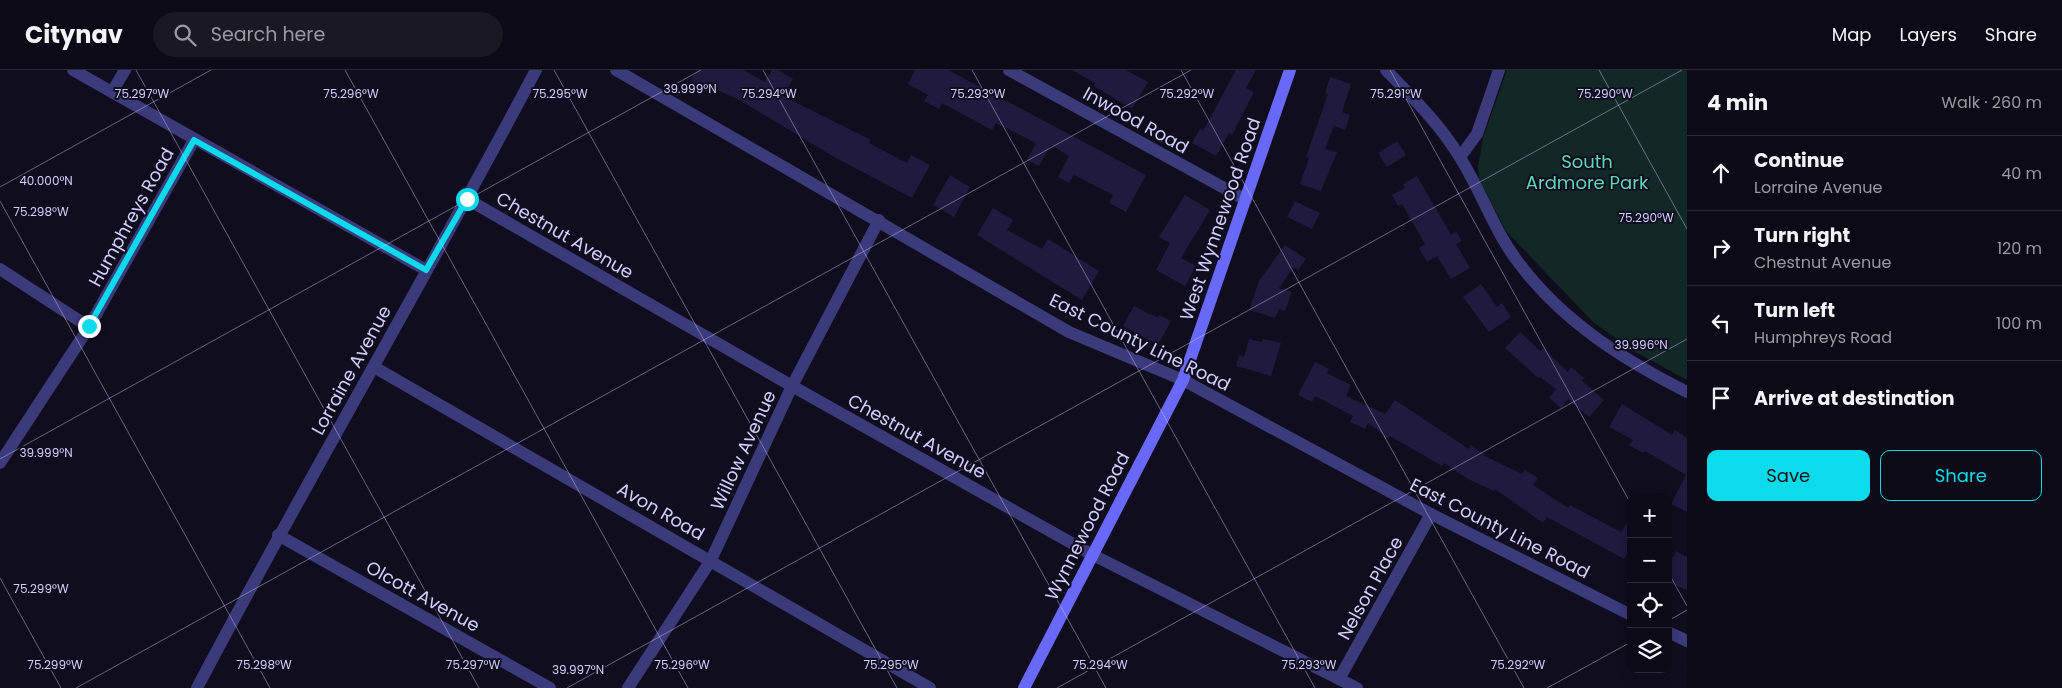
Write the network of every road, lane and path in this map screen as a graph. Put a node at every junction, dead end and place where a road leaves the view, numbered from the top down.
1 (73, 70) edge
2 (124, 70) edge
3 (536, 70) edge
4 (616, 70) edge
5 (1010, 70) edge
6 (1290, 70) edge
7 (1386, 70) edge
8 (1499, 70) edge
9 (112, 92) junction
10 (194, 140) junction
11 (1460, 157) junction
12 (467, 199) junction
13 (1246, 200) junction
14 (879, 220) junction
15 (0, 269) edge
16 (426, 270) junction
17 (89, 326) junction
18 (374, 367) junction
19 (1183, 380) junction
20 (792, 386) junction
21 (1687, 392) edge
22 (0, 463) edge
23 (1431, 514) junction
24 (278, 534) junction
25 (1091, 554) junction
26 (711, 560) junction
27 (1627, 612) edge
28 (1672, 634) edge
29 (1687, 641) edge
30 (1339, 679) junction
31 (197, 688) edge
32 (550, 688) edge
33 (628, 688) edge
34 (930, 688) edge
35 (1024, 688) edge
36 (1357, 688) edge

1 - 9 street
2 - 9 street
3 - 12 street, Lorraine Avenue
4 - 14 street, East County Line Road
5 - 13 street, Inwood Road
6 - 13 main road, West Wynnewood Road
7 - 11 street
8 - 11 street
9 - 10 street
10 - 16 street
10 - 17 street, Humphreys Road
11 - 21 street
12 - 16 street, Lorraine Avenue
12 - 20 street, Chestnut Avenue
13 - 19 main road, West Wynnewood Road
14 - 19 street, East County Line Road
14 - 20 street, Willow Avenue
15 - 17 street
16 - 18 street, Lorraine Avenue
17 - 22 street, Humphreys Road
18 - 24 street, Lorraine Avenue
18 - 26 street, Avon Road
19 - 23 street, East County Line Road
19 - 25 main road, Wynnewood Road
20 - 25 street, Chestnut Avenue
20 - 26 street, Willow Avenue
23 - 27 street, East County Line Road
23 - 30 street, Nelson Place
24 - 31 street, Lorraine Avenue
24 - 32 street, Olcott Avenue
25 - 30 street, Chestnut Avenue
25 - 35 main road, Wynnewood Road
26 - 33 street, Willow Avenue
26 - 34 street, Avon Road
28 - 29 street
30 - 36 street, Chestnut Avenue

